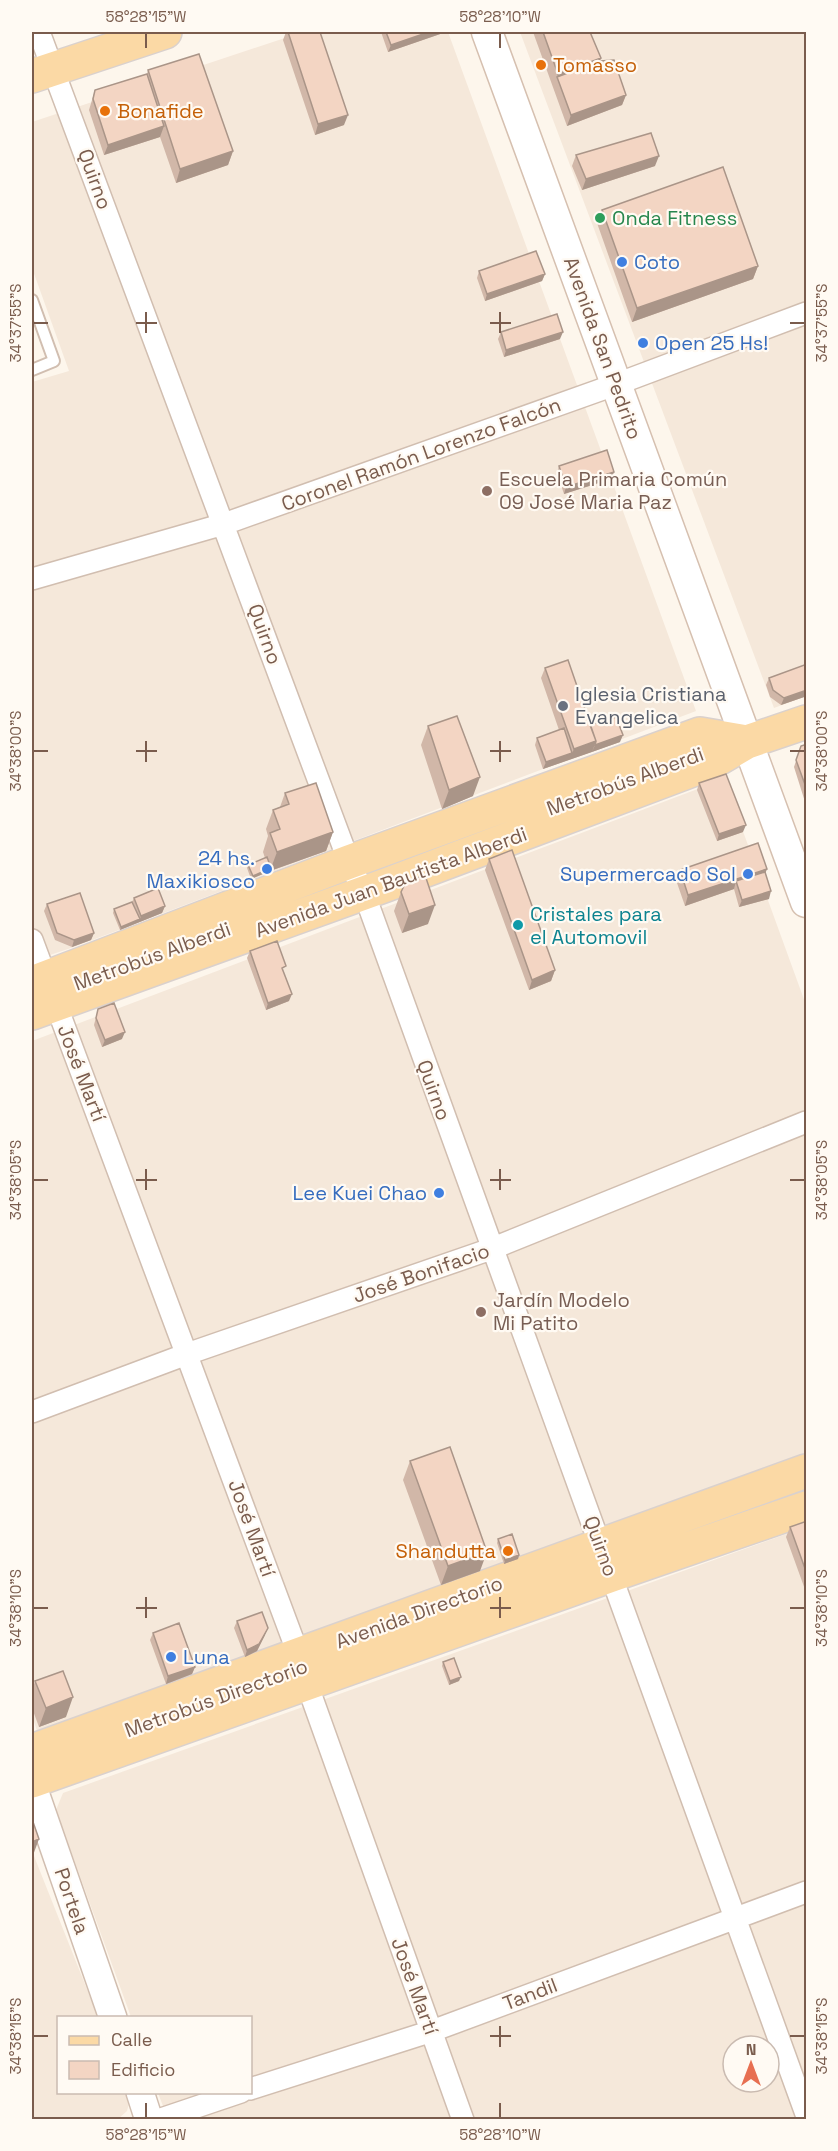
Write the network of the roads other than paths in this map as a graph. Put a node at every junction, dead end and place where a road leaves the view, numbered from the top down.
1 (39, 32) edge
2 (165, 32) edge
3 (487, 32) edge
4 (43, 72) edge
5 (32, 300) edge
6 (807, 313) edge
7 (32, 370) edge
8 (617, 384) junction
9 (224, 524) junction
10 (32, 579) edge
11 (807, 722) edge
12 (747, 742) junction
13 (715, 749) dead end
14 (356, 879) junction
15 (807, 902) edge
16 (32, 940) edge
17 (45, 994) edge
18 (807, 1122) edge
19 (491, 1249) junction
20 (187, 1354) junction
21 (32, 1412) edge
22 (807, 1471) edge
23 (807, 1508) edge
24 (606, 1559) junction
25 (303, 1668) junction
26 (37, 1752) edge
27 (32, 1783) edge
28 (807, 1892) edge
29 (736, 1917) junction
30 (112, 2016) edge
31 (432, 2031) junction
32 (252, 2088) edge
33 (141, 2094) edge
34 (235, 2094) edge
35 (807, 2114) edge
36 (149, 2120) edge
37 (158, 2120) edge
38 (463, 2120) edge

1 - 4 street, Quirno
2 - 4 main road
3 - 8 main road, Avenida San Pedrito
4 - 9 street, Quirno
5 - 7 lane
6 - 8 street, Coronel Ramón Lorenzo Falcón
8 - 9 street, Coronel Ramón Lorenzo Falcón
8 - 12 main road, Avenida San Pedrito
9 - 10 street, Coronel Ramón Lorenzo Falcón
9 - 14 street, Quirno
11 - 12 main road, Avenida Juan Bautista Alberdi
12 - 13 lane, Metrobús Alberdi
12 - 14 main road, Avenida Juan Bautista Alberdi
12 - 15 main road, Avenida San Pedrito
14 - 17 main road, Avenida Juan Bautista Alberdi
14 - 19 street, Quirno
16 - 17 street, José Martí
17 - 20 street, José Martí
18 - 19 street, José Bonifacio
19 - 20 street, José Bonifacio
19 - 24 street, Quirno
20 - 21 street, José Bonifacio
20 - 25 street, José Martí
22 - 24 main road, Avenida Directorio
23 - 24 main road, Avenida Directorio
24 - 25 main road, Avenida Directorio
24 - 29 street, Quirno
25 - 26 main road, Avenida Directorio
25 - 27 main road, Avenida Directorio
25 - 31 street, José Martí
27 - 30 street, Portela
28 - 29 street, Tandil
29 - 31 street, Tandil
29 - 35 street, Quirno
31 - 32 street, Tandil
31 - 38 street, José Martí
33 - 36 street
34 - 37 street

